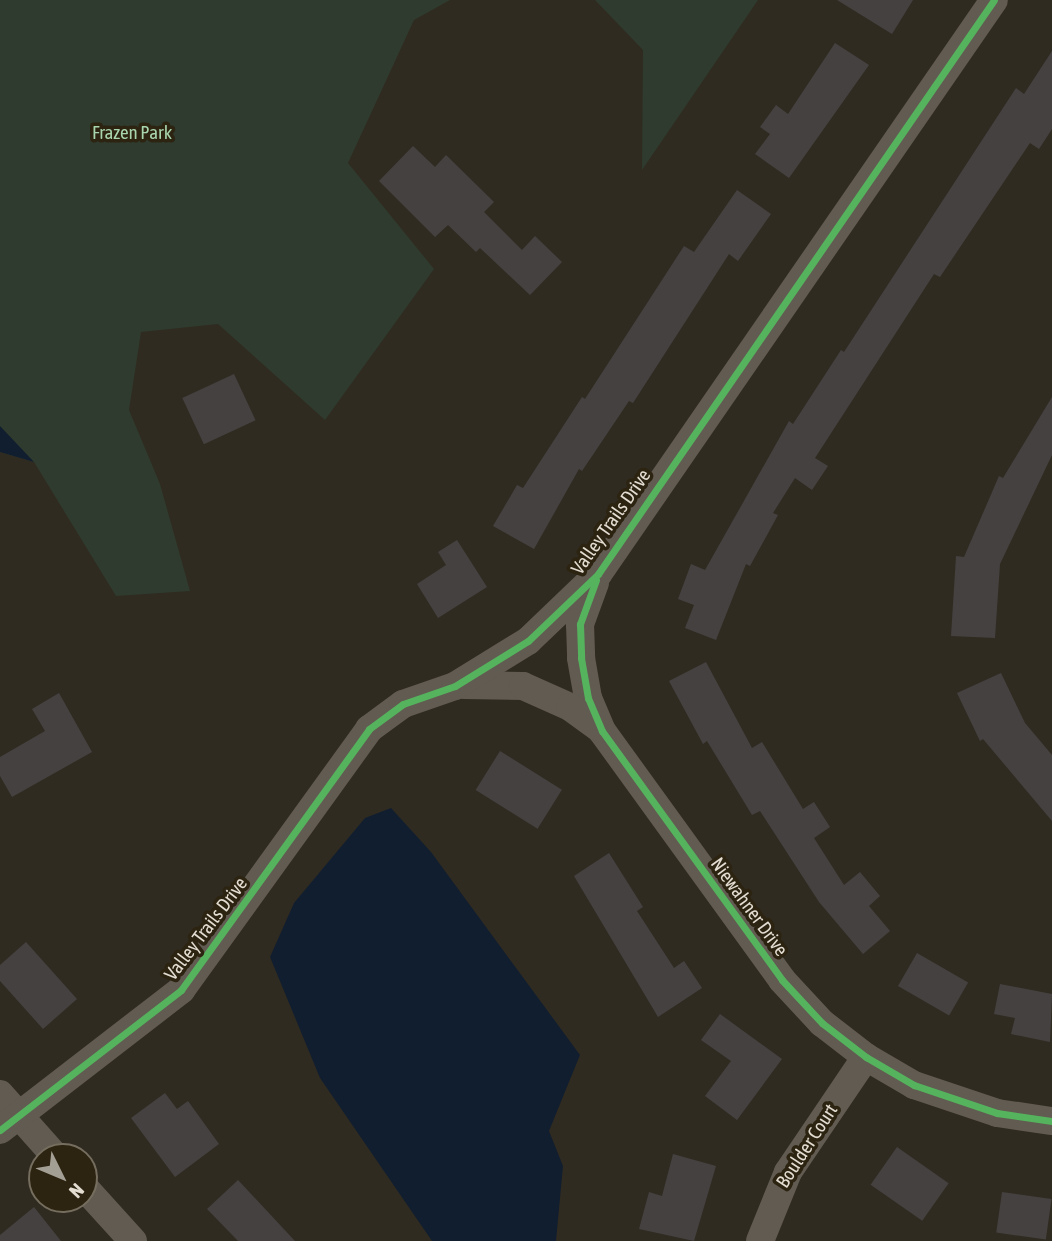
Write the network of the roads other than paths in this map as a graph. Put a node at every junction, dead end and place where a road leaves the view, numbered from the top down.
1 (994, 0) edge
2 (598, 574) junction
3 (455, 686) junction
4 (602, 731) junction
5 (866, 1058) junction
6 (6, 1113) edge
7 (1052, 1121) edge
8 (40, 1143) edge
9 (98, 1202) edge
10 (133, 1241) edge
11 (760, 1241) edge

1 - 2 street, Valley Trails Drive
2 - 3 street, Valley Trails Drive
2 - 4 street, Niewahner Drive
3 - 4 street, Niewahner Drive
3 - 6 street, Valley Trails Drive
4 - 5 street, Niewahner Drive
5 - 7 street, Niewahner Drive
5 - 11 street, Boulder Court
6 - 8 street
9 - 10 street

